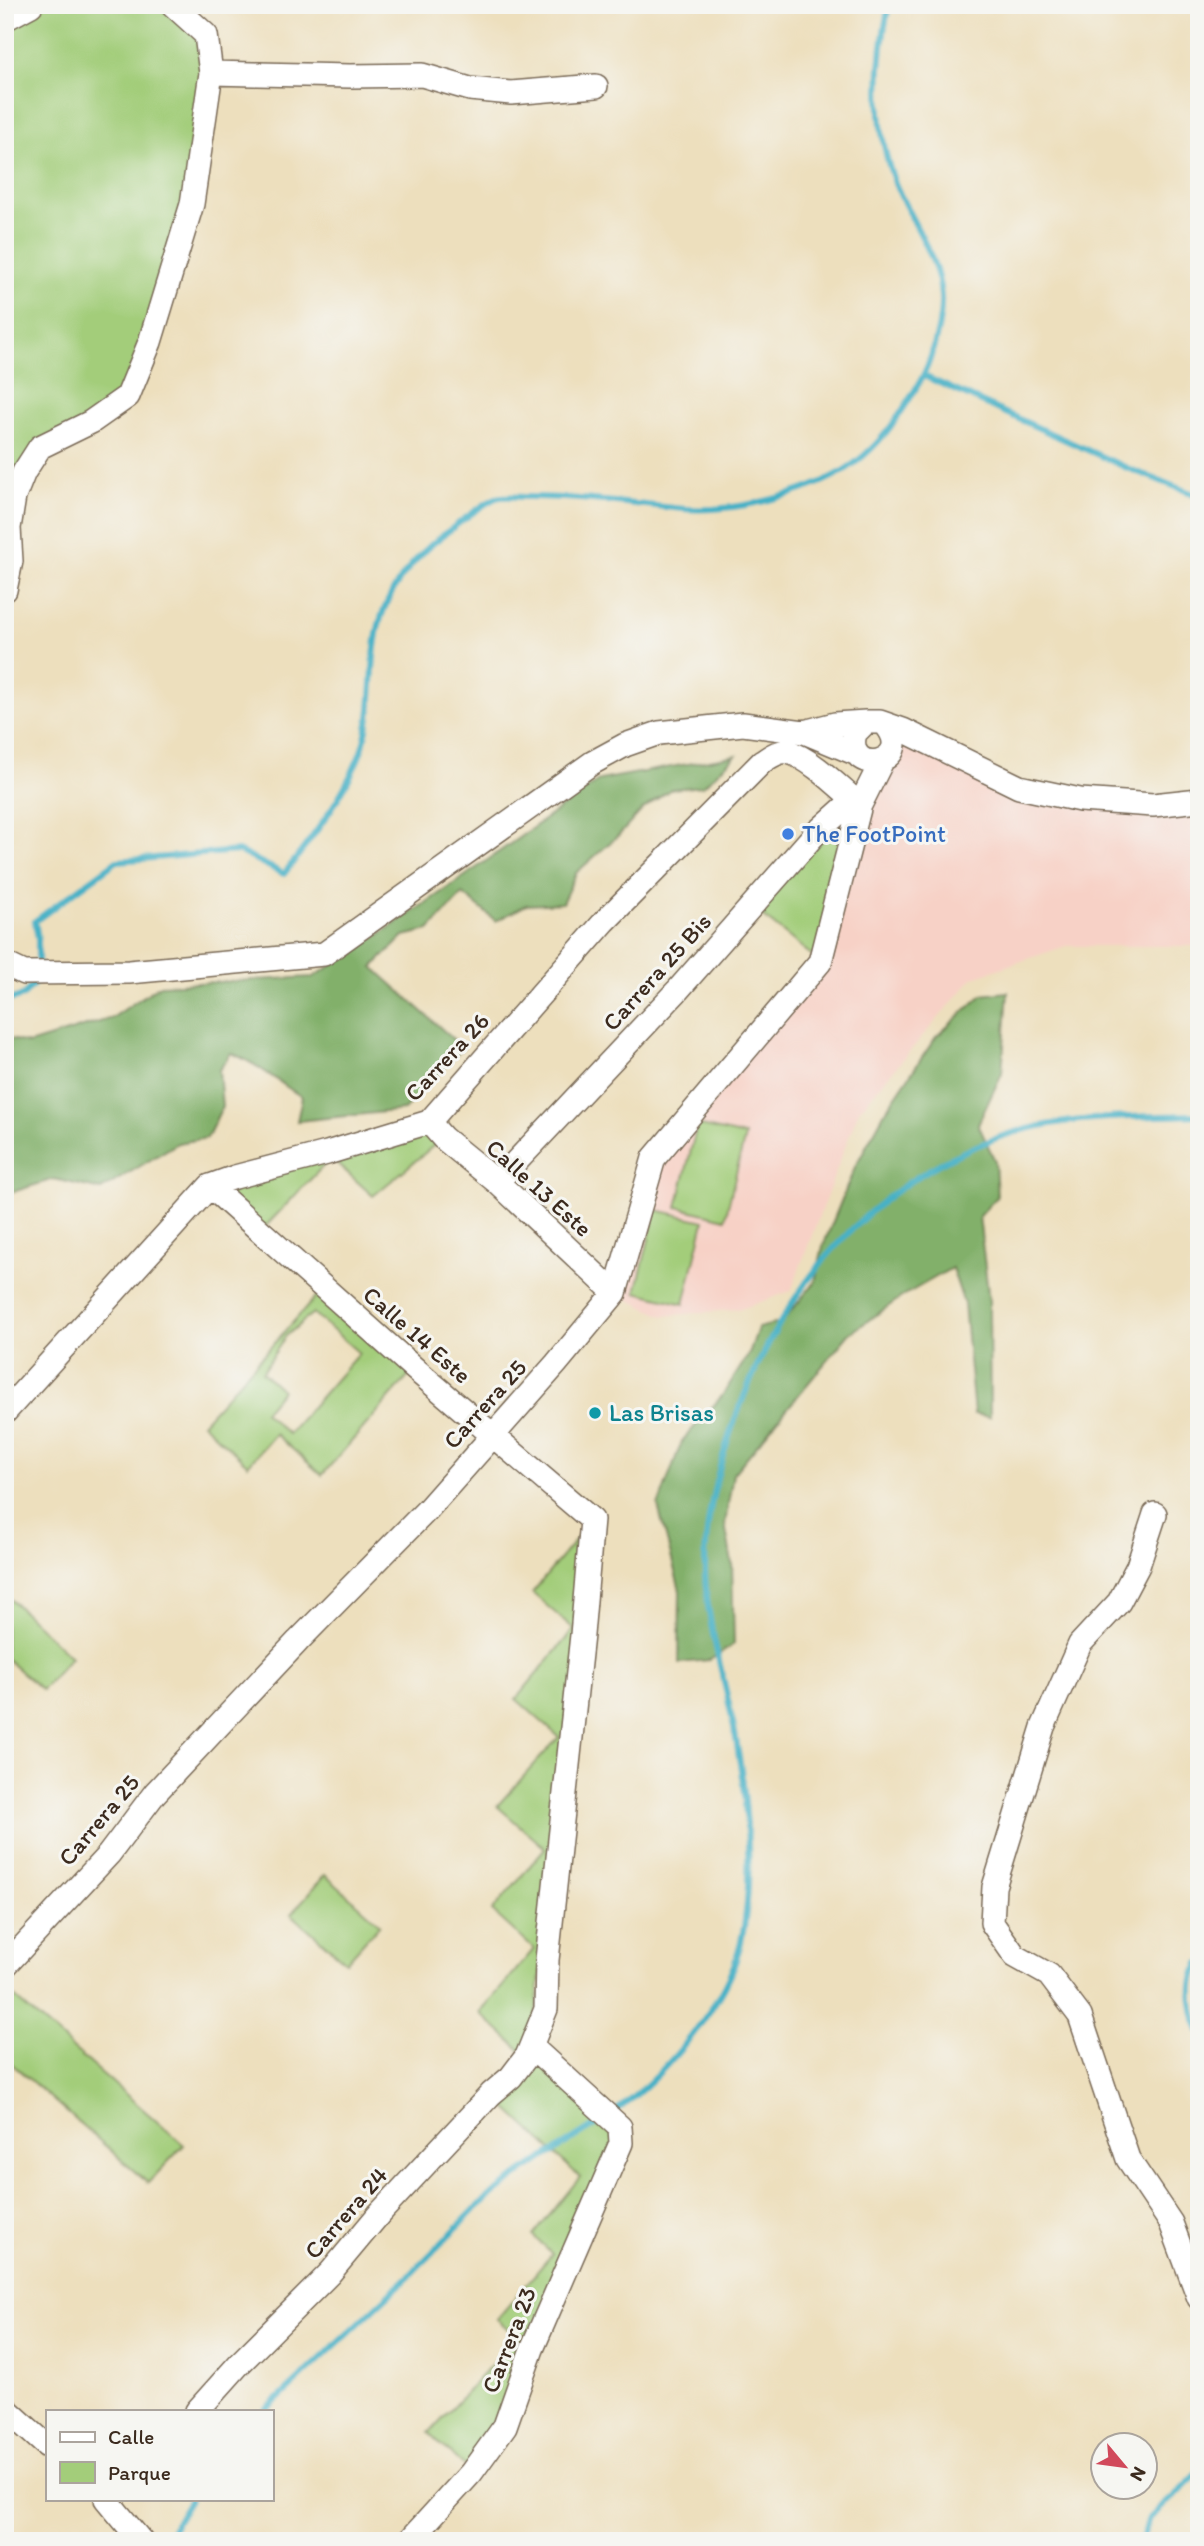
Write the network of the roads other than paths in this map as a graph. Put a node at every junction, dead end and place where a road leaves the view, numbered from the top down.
1 (31, 5) edge
2 (173, 5) edge
3 (5, 19) edge
4 (211, 73) junction
5 (596, 86) dead end
6 (5, 590) edge
7 (876, 724) junction
8 (804, 732) junction
9 (924, 741) junction
10 (871, 758) junction
11 (1199, 800) edge
12 (863, 801) junction
13 (5, 964) edge
14 (429, 1122) junction
15 (497, 1182) junction
16 (210, 1186) junction
17 (615, 1293) junction
18 (5, 1412) edge
19 (492, 1434) junction
20 (1155, 1514) dead end
21 (592, 1520) joint
22 (5, 1966) edge
23 (532, 2047) junction
24 (1199, 2298) edge
25 (5, 2408) edge
26 (198, 2410) edge
27 (46, 2445) edge
28 (110, 2500) edge
29 (141, 2541) edge
30 (410, 2541) edge

1 - 3 street
2 - 4 street
4 - 5 street
4 - 6 street
7 - 8 street
7 - 9 street
7 - 10 street
7 - 10 street
8 - 10 street
8 - 13 street
9 - 10 street
9 - 11 street
10 - 12 street, Carrera 25
12 - 14 street, Carrera 26
12 - 15 street, Carrera 25 Bis
12 - 17 street, Carrera 25
14 - 15 street, Calle 13 Este
14 - 16 street, Carrera 26
15 - 17 street, Calle 13 Este
16 - 18 street, Carrera 26
16 - 19 street, Calle 14 Este
17 - 19 street, Carrera 25
19 - 21 street, Calle 14 Este
19 - 22 street, Carrera 25
20 - 24 street
21 - 23 street, Carrera 24
23 - 26 street, Carrera 24
23 - 30 street, Carrera 23
25 - 27 street
28 - 29 street

